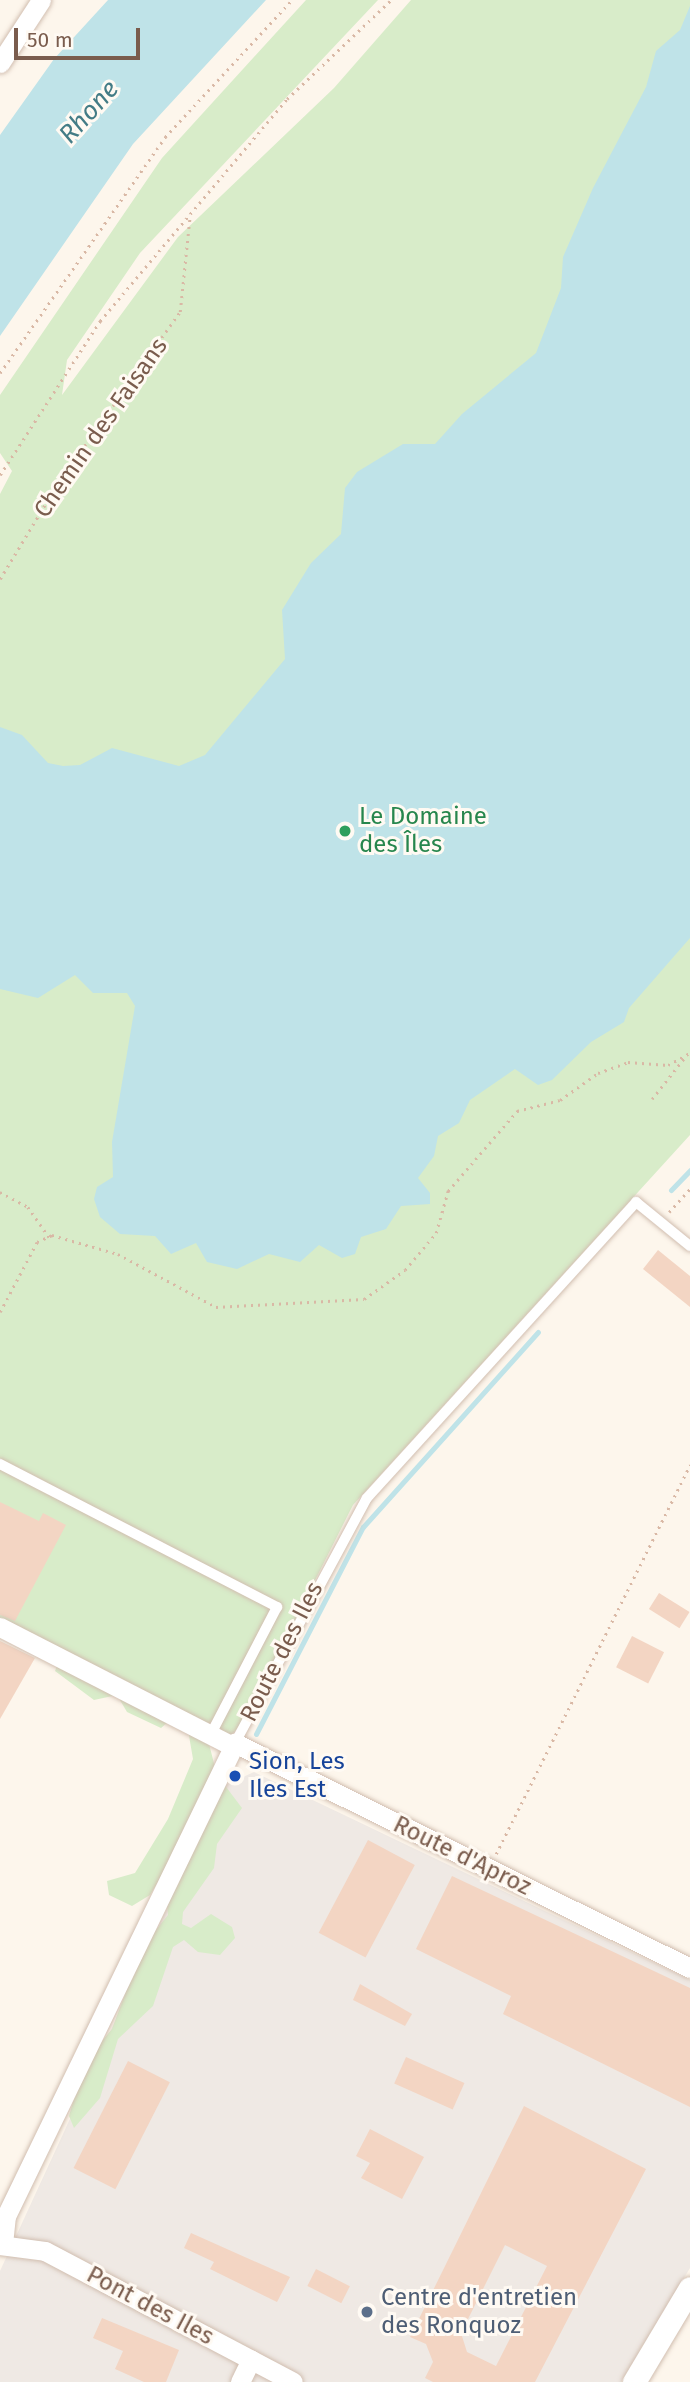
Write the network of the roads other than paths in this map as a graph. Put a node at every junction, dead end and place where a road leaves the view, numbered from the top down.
1 (41, 0) edge
2 (0, 63) edge
3 (690, 1246) edge
4 (0, 1464) edge
5 (0, 1627) edge
6 (211, 1734) junction
7 (234, 1744) junction
8 (690, 1968) edge
9 (1, 2245) edge
10 (690, 2288) edge
11 (251, 2359) junction
12 (240, 2382) edge
13 (293, 2382) edge
14 (634, 2382) edge

1 - 2 street
3 - 7 lane, Route des Iles
4 - 6 lane
5 - 6 street
6 - 7 street
7 - 8 street, Route d'Aproz
7 - 9 street, Route des Iles
9 - 11 street, Pont des Iles
10 - 14 street
11 - 12 street
11 - 13 street, Pont des Iles

